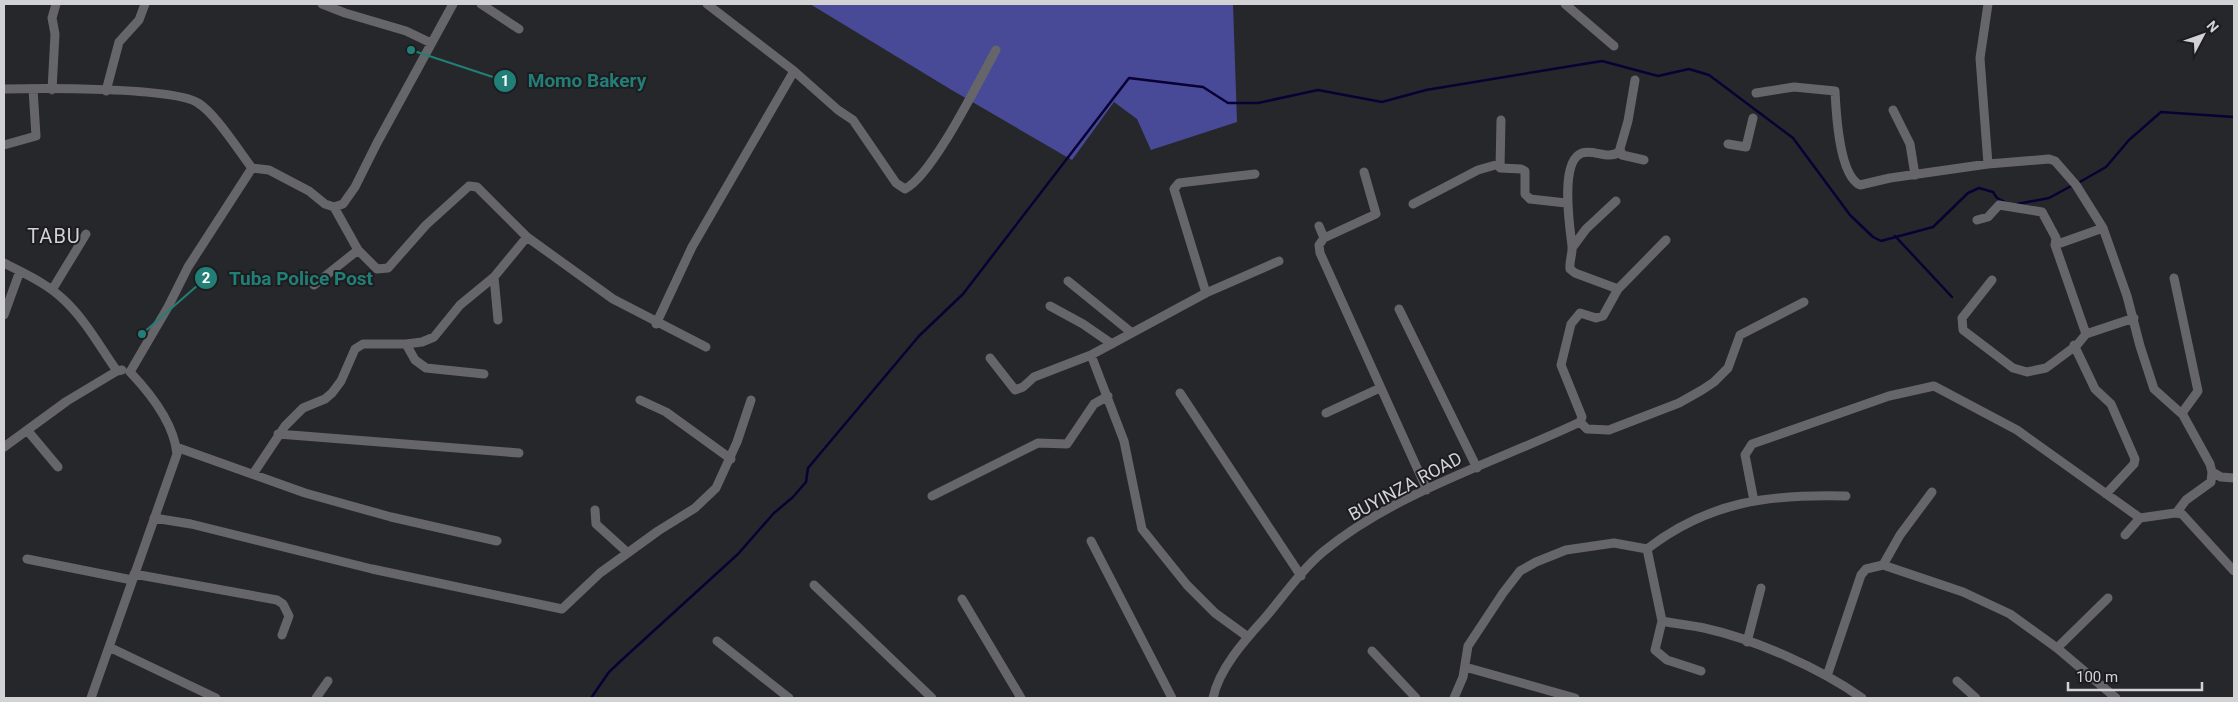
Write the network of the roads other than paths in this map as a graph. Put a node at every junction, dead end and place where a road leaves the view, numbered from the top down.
1 (56, 4) edge
2 (145, 4) edge
3 (322, 4) edge
4 (453, 4) edge
5 (481, 4) edge
6 (708, 4) edge
7 (1565, 4) edge
8 (1988, 4) edge
9 (519, 29) dead end
10 (431, 43) junction
11 (1614, 46) dead end
12 (996, 50) dead end
13 (794, 70) junction
14 (1635, 80) dead end
15 (4, 89) edge
16 (33, 89) junction
17 (52, 90) junction
18 (106, 91) junction
19 (1756, 94) dead end
20 (1893, 110) dead end
21 (1753, 118) dead end
22 (1501, 120) dead end
23 (1728, 144) dead end
24 (4, 145) edge
25 (1620, 149) junction
26 (1644, 160) dead end
27 (1499, 164) junction
28 (1988, 164) junction
29 (252, 168) junction
30 (1364, 172) dead end
31 (1255, 174) dead end
32 (1915, 175) junction
33 (1616, 201) dead end
34 (1566, 202) junction
35 (1413, 204) dead end
36 (334, 207) junction
37 (1977, 220) dead end
38 (1319, 226) dead end
39 (2103, 228) junction
40 (86, 234) dead end
41 (528, 237) junction
42 (1324, 238) junction
43 (1666, 240) dead end
44 (2055, 245) junction
45 (1572, 248) junction
46 (358, 250) junction
47 (1279, 262) dead end
48 (4, 263) edge
49 (20, 271) junction
50 (494, 277) junction
51 (2174, 278) dead end
52 (1992, 280) dead end
53 (1068, 282) dead end
54 (314, 285) dead end
55 (1618, 289) junction
56 (52, 290) junction
57 (1206, 293) junction
58 (1804, 302) dead end
59 (1050, 306) dead end
60 (1399, 309) dead end
61 (4, 315) edge
62 (2134, 318) junction
63 (498, 320) dead end
64 (656, 324) junction
65 (1132, 333) junction
66 (2086, 334) junction
67 (1100, 336) junction
68 (406, 344) junction
69 (1112, 344) junction
70 (2074, 345) junction
71 (706, 347) dead end
72 (1102, 350) junction
73 (1092, 355) junction
74 (990, 358) dead end
75 (117, 371) junction
76 (130, 372) junction
77 (484, 374) dead end
78 (1380, 388) junction
79 (1180, 393) dead end
80 (1108, 396) junction
81 (640, 400) dead end
82 (751, 400) dead end
83 (1326, 413) dead end
84 (2182, 413) junction
85 (1580, 422) junction
86 (27, 430) junction
87 (278, 434) junction
88 (4, 447) edge
89 (176, 447) junction
90 (519, 452) dead end
91 (731, 459) junction
92 (58, 467) dead end
93 (1477, 468) junction
94 (2212, 472) junction
95 (253, 474) junction
96 (2234, 478) edge
97 (1427, 490) junction
98 (1932, 492) dead end
99 (2106, 494) junction
100 (932, 496) dead end
101 (1846, 496) dead end
102 (1754, 501) junction
103 (595, 510) dead end
104 (2177, 512) junction
105 (154, 518) junction
106 (2140, 518) junction
107 (2125, 534) dead end
108 (498, 541) dead end
109 (1092, 541) dead end
110 (1647, 549) junction
111 (628, 552) junction
112 (27, 559) dead end
113 (1883, 565) junction
114 (2234, 571) edge
115 (1302, 576) junction
116 (133, 577) junction
117 (814, 585) dead end
118 (1761, 588) dead end
119 (962, 598) dead end
120 (2108, 598) dead end
121 (1662, 621) junction
122 (282, 635) dead end
123 (1248, 637) junction
124 (717, 641) dead end
125 (1747, 642) junction
126 (108, 647) junction
127 (2057, 648) junction
128 (1372, 651) dead end
129 (1465, 667) junction
130 (1701, 671) dead end
131 (1827, 676) junction
132 (328, 681) dead end
133 (1957, 681) dead end
134 (91, 698) edge
135 (216, 698) edge
136 (316, 698) edge
137 (789, 698) edge
138 (932, 698) edge
139 (1021, 698) edge
140 (1172, 698) edge
141 (1210, 698) edge
142 (1416, 698) edge
143 (1454, 698) edge
144 (1575, 698) edge
145 (1862, 698) edge
146 (1976, 698) edge
147 (2116, 698) edge

1 - 17 street
2 - 18 street
3 - 10 street
4 - 10 street
5 - 9 street
6 - 13 street
7 - 11 street
8 - 28 street
10 - 36 street
12 - 13 street
13 - 64 street
14 - 25 street
15 - 16 street
16 - 17 street
16 - 24 street
17 - 18 street
18 - 29 street
19 - 32 street
20 - 32 street
21 - 23 street
22 - 27 street
25 - 26 street
25 - 34 street
27 - 34 street
27 - 35 street
28 - 32 street
28 - 39 street
29 - 36 street
29 - 76 street
30 - 42 street
31 - 57 street
33 - 45 street
34 - 45 street
36 - 46 street
37 - 44 street
38 - 42 street
39 - 44 street
39 - 62 street
40 - 56 street
41 - 46 street
41 - 50 street
41 - 64 street
42 - 78 street
43 - 55 street
44 - 66 street
45 - 55 street
46 - 54 street
47 - 57 street
48 - 49 street
49 - 56 street
49 - 61 street
50 - 63 street
50 - 68 street
51 - 84 street
52 - 70 street
53 - 65 street
55 - 85 street
56 - 75 street
57 - 65 street
58 - 85 street
59 - 67 street
60 - 93 street
62 - 66 street
62 - 84 street
64 - 71 street
65 - 69 street
66 - 70 street
67 - 69 street
67 - 72 street
68 - 77 street
68 - 87 street
69 - 72 street
70 - 99 street
72 - 73 street
73 - 74 street
73 - 80 street
75 - 76 street
75 - 86 street
76 - 89 street
78 - 83 street
78 - 97 street
79 - 115 street
80 - 100 street
80 - 123 street
81 - 91 street
82 - 91 street
84 - 94 street
85 - 93 street, BUYINZA ROAD
86 - 88 street
86 - 92 street
87 - 90 street
87 - 95 street
89 - 95 street
89 - 105 street
91 - 111 street
93 - 97 street, BUYINZA ROAD
94 - 96 street
94 - 104 street
95 - 108 street
97 - 115 street, BUYINZA ROAD
98 - 113 street
99 - 102 street
99 - 106 street
101 - 102 street
102 - 110 street
103 - 111 street
104 - 106 street
104 - 114 street
105 - 111 street
105 - 116 street
106 - 107 street
109 - 140 street
110 - 121 street
110 - 129 street
112 - 116 street
113 - 127 street
113 - 131 street
115 - 123 street, BUYINZA ROAD
116 - 122 street
116 - 126 street
117 - 138 street
118 - 125 street
119 - 139 street
120 - 127 street
121 - 125 street
121 - 130 street
123 - 141 street, BUYINZA ROAD
124 - 137 street
125 - 131 street
126 - 134 street
126 - 135 street
127 - 147 street
128 - 142 street
129 - 143 street
129 - 144 street
131 - 145 street
132 - 136 street
133 - 146 street

